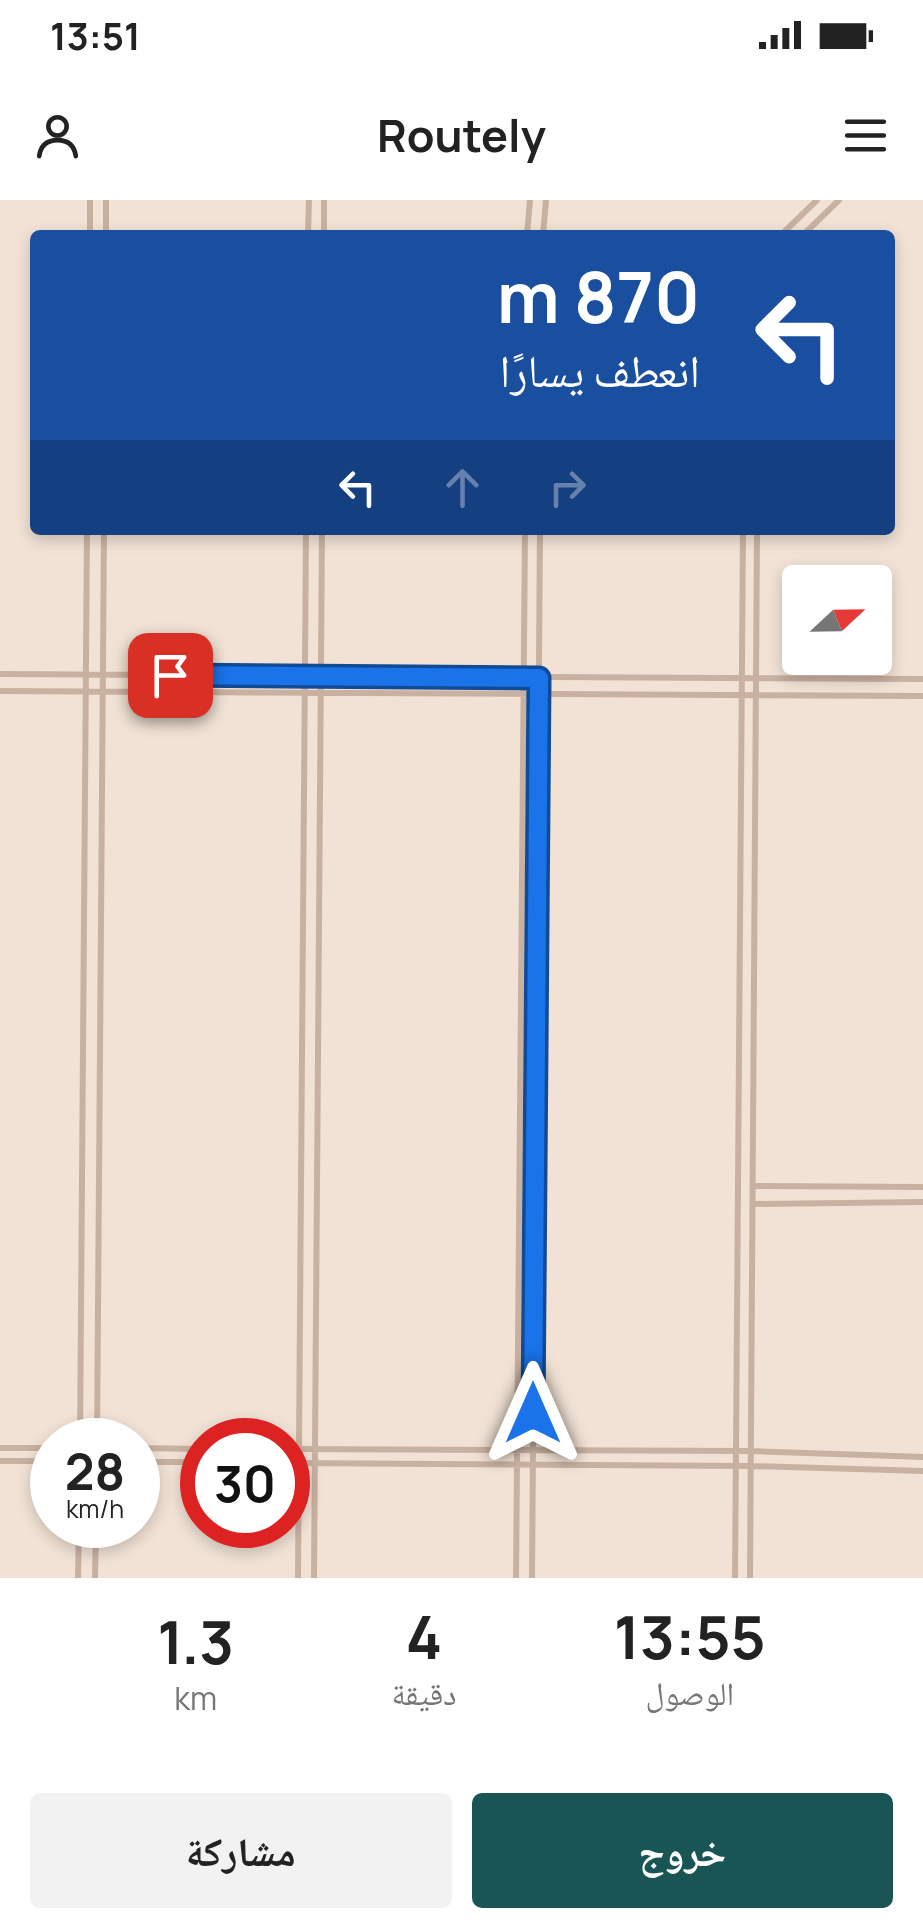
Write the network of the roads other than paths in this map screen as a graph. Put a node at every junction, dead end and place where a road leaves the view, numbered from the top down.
1 (90, 200) edge
2 (106, 200) edge
3 (308, 200) edge
4 (324, 200) edge
5 (530, 200) edge
6 (546, 200) edge
7 (817, 200) edge
8 (839, 200) edge
9 (90, 230) edge
10 (106, 230) edge
11 (308, 230) edge
12 (324, 230) edge
13 (528, 230) edge
14 (543, 230) edge
15 (786, 230) edge
16 (808, 230) edge
17 (87, 535) edge
18 (104, 535) edge
19 (306, 535) edge
20 (322, 535) edge
21 (525, 535) edge
22 (540, 535) edge
23 (743, 535) edge
24 (757, 535) edge
25 (0, 674) edge
26 (86, 674) junction
27 (103, 675) junction
28 (305, 676) junction
29 (321, 676) junction
30 (524, 677) junction
31 (539, 678) junction
32 (742, 679) junction
33 (756, 679) junction
34 (923, 679) edge
35 (0, 690) edge
36 (86, 691) junction
37 (102, 691) junction
38 (305, 693) junction
39 (320, 693) junction
40 (524, 694) junction
41 (539, 694) junction
42 (742, 696) junction
43 (756, 696) junction
44 (923, 696) edge
45 (739, 999) junction
46 (752, 999) junction
47 (753, 1186) junction
48 (923, 1187) edge
49 (923, 1202) edge
50 (753, 1204) junction
51 (80, 1418) edge
52 (96, 1418) edge
53 (299, 1418) edge
54 (0, 1448) edge
55 (30, 1448) edge
56 (310, 1449) edge
57 (315, 1449) junction
58 (517, 1450) junction
59 (533, 1450) junction
60 (736, 1452) junction
61 (751, 1452) junction
62 (923, 1457) edge
63 (0, 1461) edge
64 (30, 1461) edge
65 (310, 1463) edge
66 (315, 1463) junction
67 (517, 1464) junction
68 (533, 1465) junction
69 (736, 1466) junction
70 (751, 1466) junction
71 (923, 1471) edge
72 (79, 1548) edge
73 (96, 1548) edge
74 (298, 1548) edge
75 (78, 1578) edge
76 (96, 1578) edge
77 (298, 1578) edge
78 (314, 1578) edge
79 (516, 1578) edge
80 (532, 1578) edge
81 (734, 1578) edge
82 (750, 1578) edge

1 - 9 street
2 - 10 street
3 - 11 street
4 - 12 street
5 - 13 street
6 - 14 street
7 - 15 street
8 - 16 street
17 - 26 street
18 - 27 street
19 - 28 street
20 - 29 street
21 - 30 street
22 - 31 street
23 - 32 street
24 - 33 street
25 - 26 street
26 - 27 street
26 - 36 street
27 - 28 street
27 - 37 street
28 - 29 street
28 - 38 street
29 - 30 street
29 - 39 street
30 - 31 street
30 - 40 street
31 - 32 street
31 - 41 street
32 - 33 street
32 - 42 street
33 - 34 street
33 - 43 street
35 - 36 street
36 - 37 street
36 - 51 street
37 - 38 street
37 - 52 street
38 - 39 street
38 - 53 street
39 - 40 street
39 - 57 street
40 - 41 street
40 - 58 street
41 - 42 street
41 - 59 street
42 - 43 street
42 - 45 street
43 - 44 street
43 - 46 street
45 - 46 street
45 - 60 street
46 - 47 street
47 - 48 street
47 - 50 street
49 - 50 street
50 - 61 street
54 - 55 street
56 - 57 street
57 - 58 street
57 - 66 street
58 - 59 street
58 - 67 street
59 - 60 street
59 - 68 street
60 - 61 street
60 - 69 street
61 - 62 street
61 - 70 street
63 - 64 street
65 - 66 street
66 - 67 street
66 - 78 street
67 - 68 street
67 - 79 street
68 - 69 street
68 - 80 street
69 - 70 street
69 - 81 street
70 - 71 street
70 - 82 street
72 - 75 street
73 - 76 street
74 - 77 street

